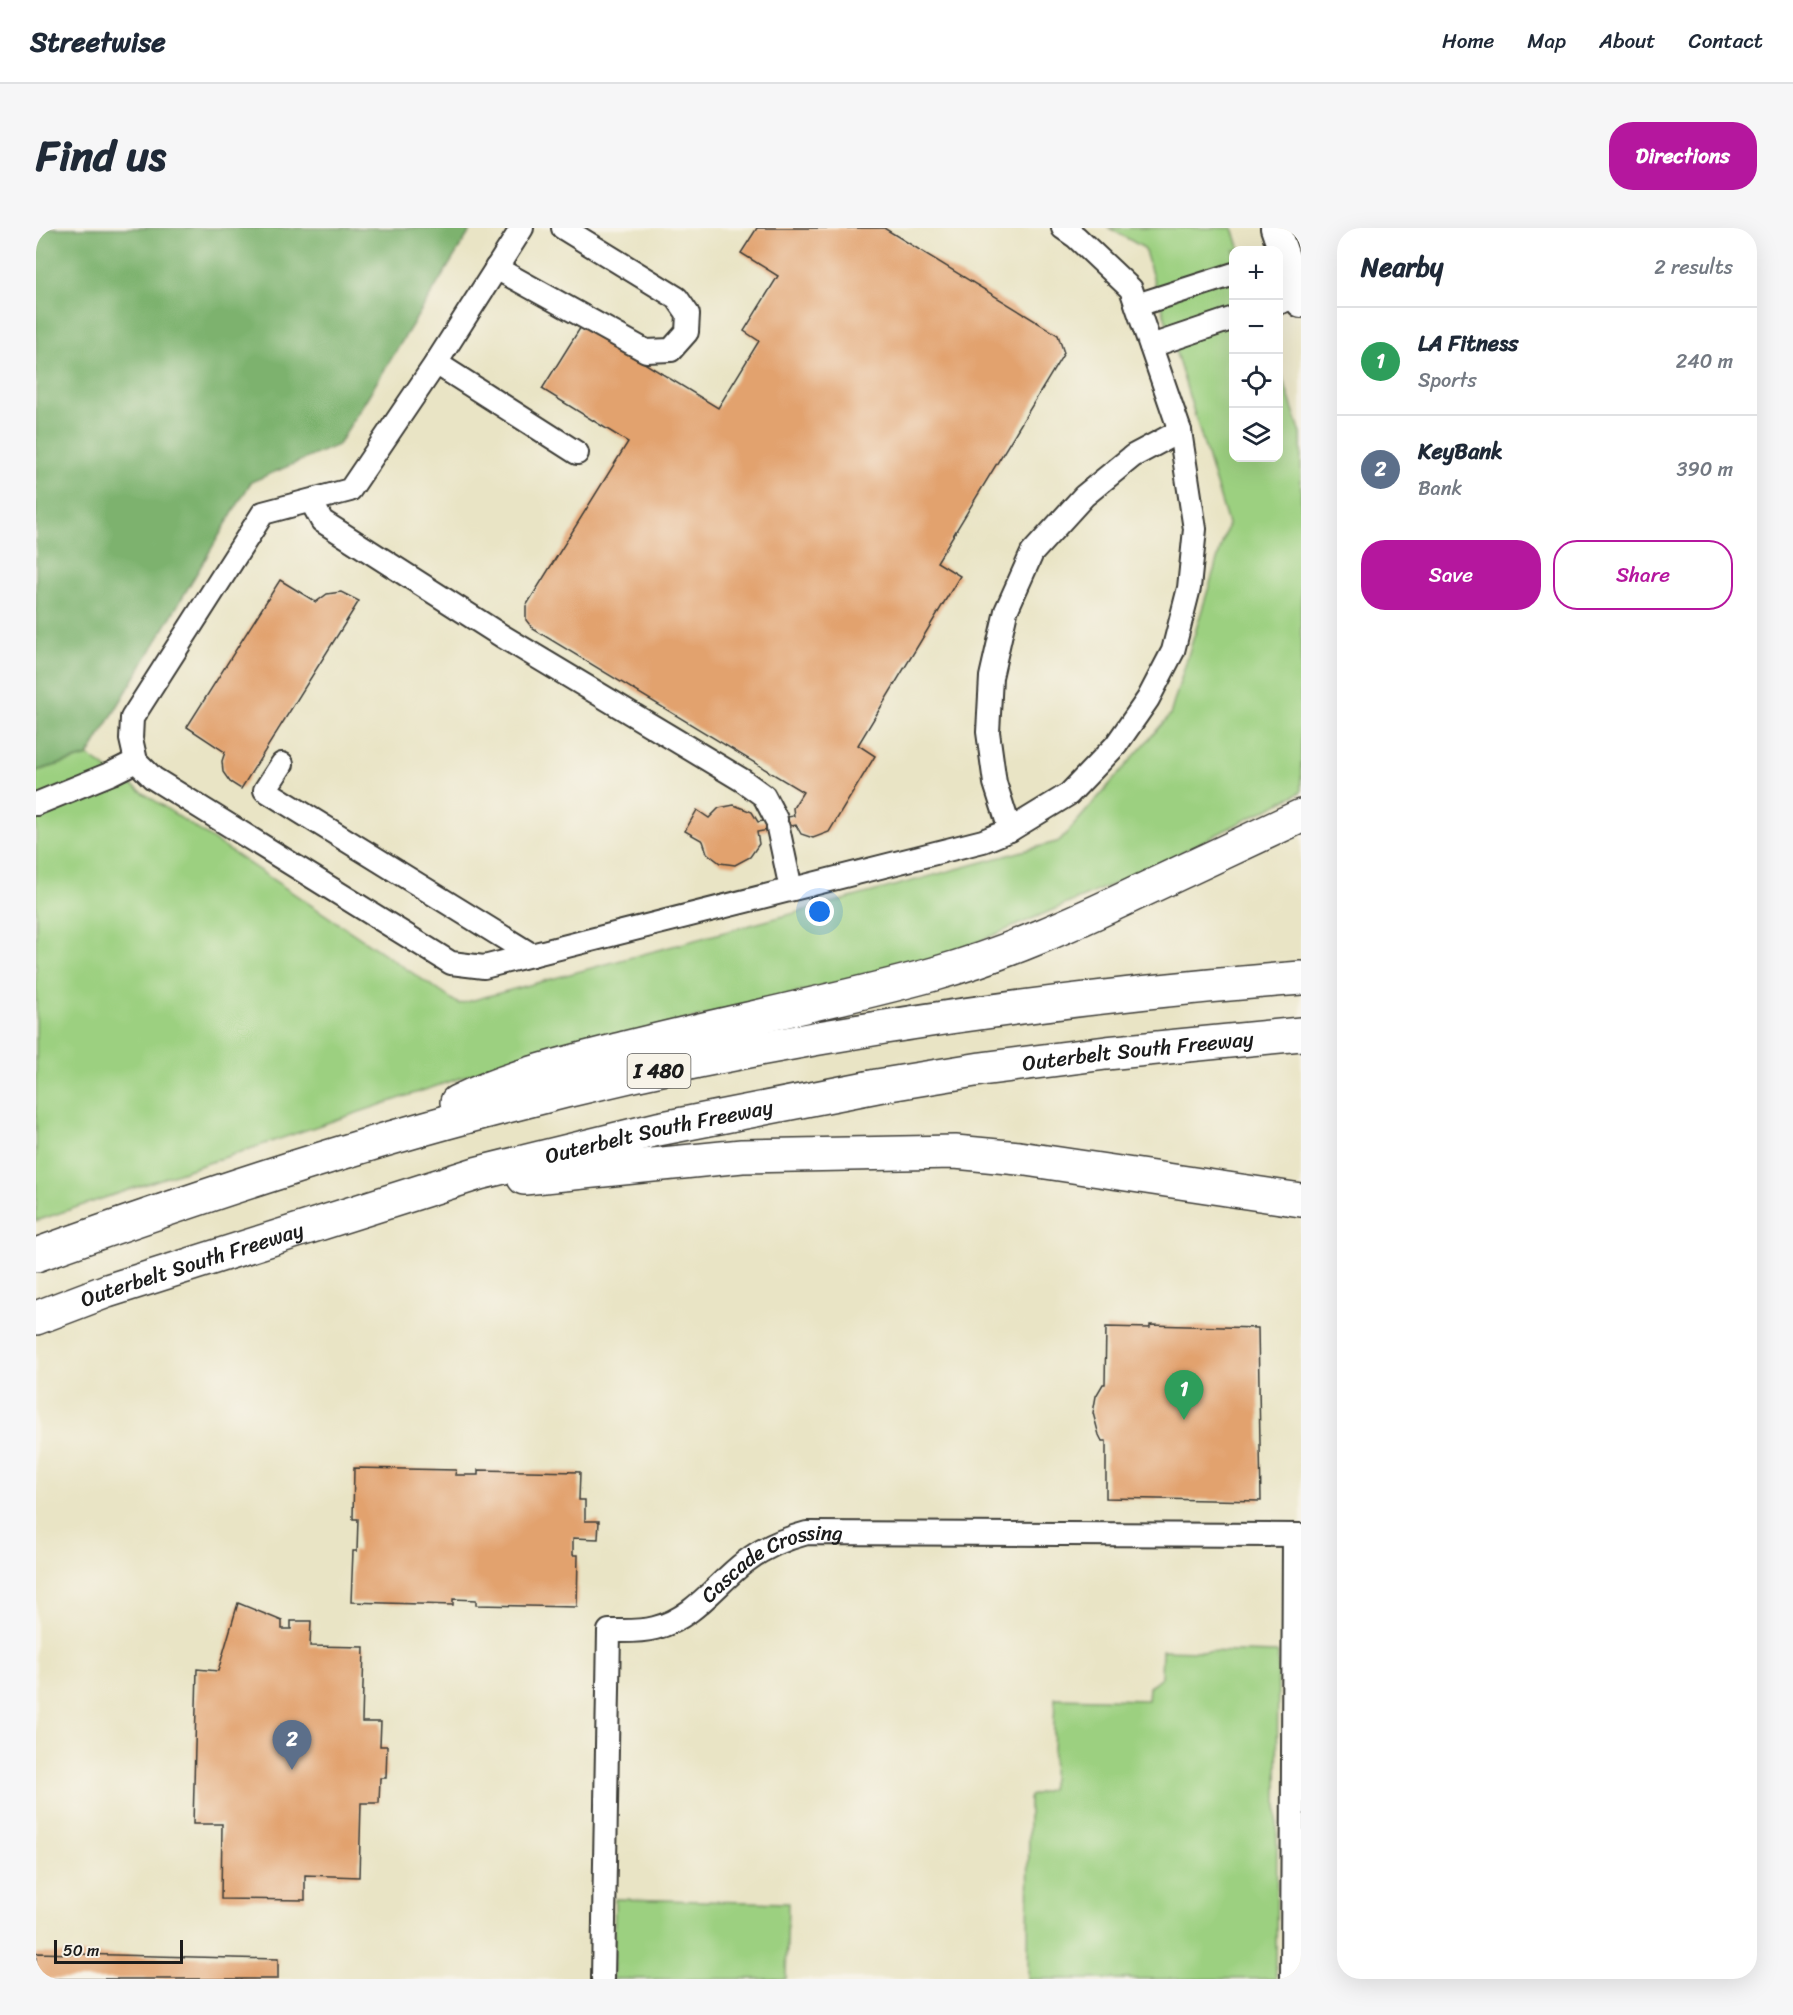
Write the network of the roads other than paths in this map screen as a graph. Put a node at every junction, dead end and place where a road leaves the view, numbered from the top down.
1 (522, 228) edge
2 (564, 228) edge
3 (1063, 228) edge
4 (1275, 228) edge
5 (1279, 246) edge
6 (1283, 264) edge
7 (496, 268) junction
8 (1229, 275) edge
9 (1293, 301) edge
10 (1137, 305) junction
11 (1229, 319) edge
12 (1151, 346) junction
13 (436, 363) junction
14 (1180, 431) junction
15 (577, 453) dead end
16 (311, 501) junction
17 (136, 761) junction
18 (282, 764) dead end
19 (36, 804) edge
20 (1301, 816) edge
21 (1010, 830) junction
22 (791, 889) junction
23 (532, 955) junction
24 (1301, 978) edge
25 (1301, 1034) edge
26 (375, 1142) junction
27 (479, 1173) junction
28 (1301, 1200) edge
29 (36, 1255) edge
30 (36, 1318) edge
31 (1298, 1535) edge
32 (1297, 1950) edge
33 (603, 1979) edge
34 (1292, 1979) edge

1 - 7 lane
2 - 7 lane
3 - 10 lane
4 - 5 main road
6 - 9 main road
7 - 13 lane
8 - 10 lane
10 - 12 lane
11 - 12 lane
12 - 14 lane
13 - 15 lane
13 - 16 lane
14 - 21 lane
14 - 21 lane
16 - 17 lane
16 - 22 lane
17 - 19 lane
17 - 23 lane
18 - 23 lane
20 - 26 highway
21 - 22 lane
22 - 23 lane
24 - 26 highway, I 480
25 - 27 highway, Outerbelt South Freeway
26 - 29 highway, I 480
27 - 28 highway
27 - 30 highway, Outerbelt South Freeway
31 - 32 lane, Cascade Crossing
31 - 33 lane, Cascade Crossing
32 - 34 lane, Cascade Crossing

